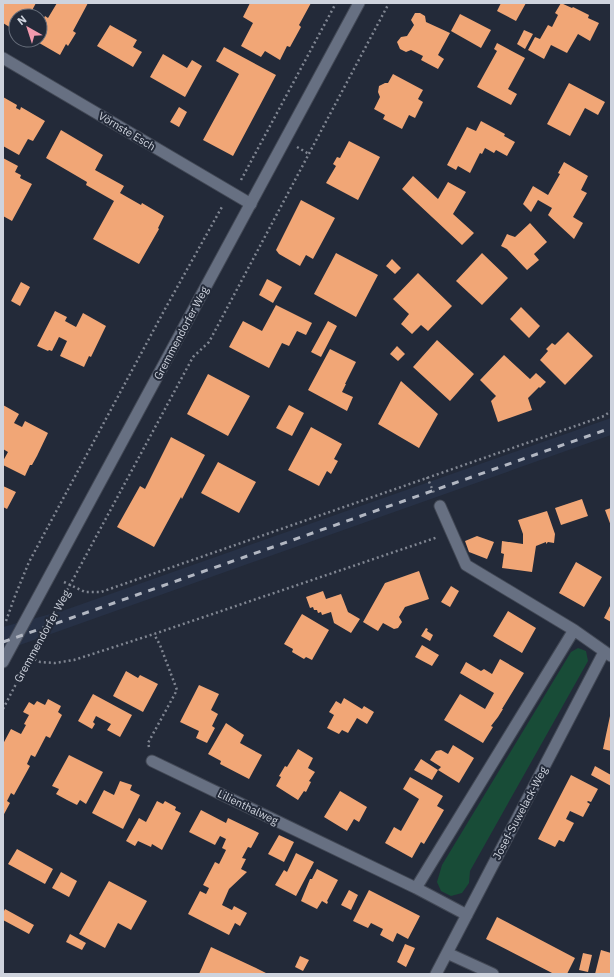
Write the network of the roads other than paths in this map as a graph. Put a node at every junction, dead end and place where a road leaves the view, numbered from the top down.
1 (359, 3) edge
2 (3, 58) edge
3 (251, 204) junction
4 (440, 506) dead end
5 (574, 630) junction
6 (607, 654) edge
7 (3, 662) edge
8 (152, 761) road end
9 (416, 888) junction
10 (467, 914) junction
11 (447, 952) junction
12 (436, 974) edge
13 (493, 974) edge

1 - 3 street, Gremmendorfer Weg
2 - 3 street, Vörnste Esch
3 - 7 street, Gremmendorfer Weg
4 - 5 street, Josef-Suwelack-Weg
5 - 6 street, Josef-Suwelack-Weg
5 - 9 street
6 - 10 street, Josef-Suwelack-Weg
8 - 9 street, Lilienthalweg
9 - 10 street, Lilienthalweg
10 - 11 street, Josef-Suwelack-Weg
11 - 12 street, Josef-Suwelack-Weg
11 - 13 street

